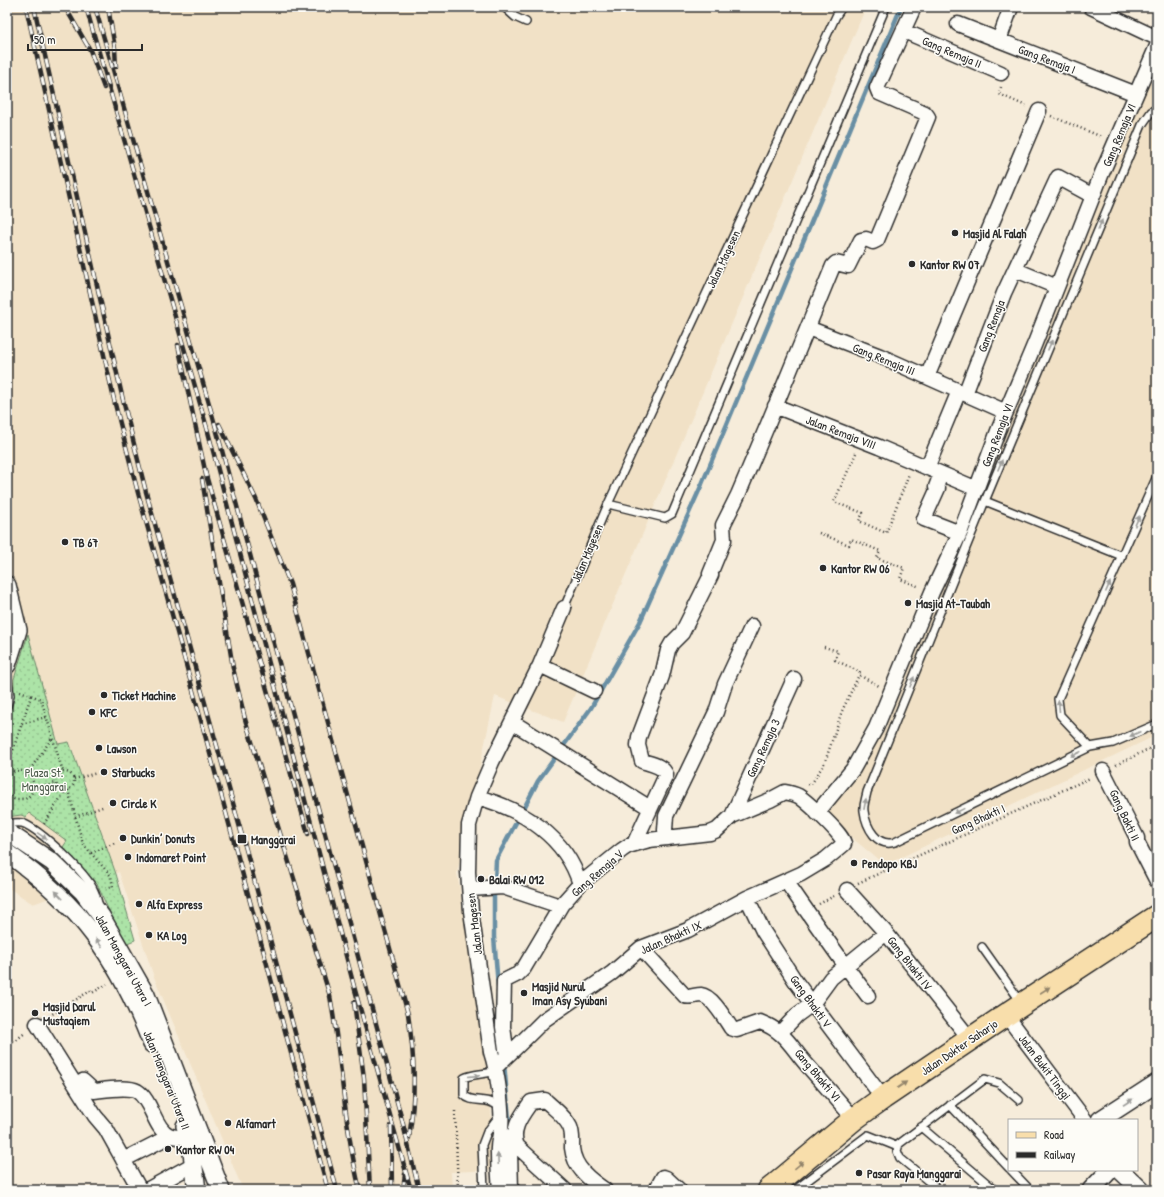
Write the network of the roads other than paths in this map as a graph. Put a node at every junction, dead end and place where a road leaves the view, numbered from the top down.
1 (504, 7) edge
2 (842, 7) edge
3 (886, 7) edge
4 (914, 7) edge
5 (1011, 7) edge
6 (1091, 7) edge
7 (1109, 10) edge
8 (526, 22) dead end
9 (958, 24) dead end
10 (904, 31) junction
11 (1157, 38) edge
12 (999, 40) junction
13 (1157, 46) edge
14 (1000, 73) dead end
15 (1136, 94) junction
16 (1157, 108) edge
17 (1039, 111) dead end
18 (1093, 196) junction
19 (1016, 270) junction
20 (1057, 287) junction
21 (808, 328) junction
22 (927, 377) junction
23 (962, 393) junction
24 (775, 406) junction
25 (1006, 412) junction
26 (921, 466) junction
27 (941, 474) junction
28 (1157, 476) edge
29 (977, 489) junction
30 (985, 501) junction
31 (608, 504) junction
32 (960, 533) junction
33 (1122, 556) junction
34 (7, 585) edge
35 (564, 608) joint
36 (752, 626) dead end
37 (7, 665) edge
38 (540, 665) junction
39 (7, 676) edge
40 (794, 680) dead end
41 (594, 691) dead end
42 (7, 706) edge
43 (512, 722) junction
44 (1157, 724) edge
45 (1090, 747) junction
46 (1103, 771) road end
47 (477, 797) junction
48 (650, 808) junction
49 (817, 813) junction
50 (732, 816) junction
51 (7, 824) edge
52 (7, 832) edge
53 (667, 838) junction
54 (634, 844) junction
55 (7, 853) edge
56 (786, 881) junction
57 (1157, 881) edge
58 (580, 884) junction
59 (470, 889) junction
60 (847, 890) road end
61 (747, 898) junction
62 (560, 906) junction
63 (101, 916) junction
64 (1157, 916) edge
65 (886, 933) junction
66 (982, 947) dead end
67 (641, 948) junction
68 (845, 965) junction
69 (868, 996) dead end
70 (812, 1004) junction
71 (1014, 1009) junction
72 (37, 1024) road end
73 (780, 1033) junction
74 (970, 1040) junction
75 (501, 1063) junction
76 (1157, 1083) edge
77 (76, 1085) junction
78 (883, 1098) junction
79 (1019, 1100) dead end
80 (950, 1105) junction
81 (500, 1117) junction
82 (854, 1119) junction
83 (1084, 1119) edge
84 (1102, 1119) edge
85 (922, 1127) junction
86 (170, 1136) junction
87 (190, 1138) junction
88 (517, 1146) junction
89 (898, 1147) junction
90 (123, 1160) junction
91 (194, 1164) junction
92 (1008, 1167) edge
93 (1012, 1171) edge
94 (1109, 1171) edge
95 (1121, 1171) edge
96 (140, 1190) edge
97 (147, 1190) edge
98 (197, 1190) edge
99 (222, 1190) edge
100 (484, 1190) edge
101 (500, 1190) edge
102 (511, 1190) edge
103 (520, 1190) edge
104 (565, 1190) edge
105 (605, 1190) edge
106 (656, 1190) edge
107 (679, 1190) edge
108 (769, 1190) edge
109 (795, 1190) edge
110 (939, 1190) edge
111 (994, 1190) edge
112 (1030, 1190) edge
113 (1091, 1190) edge
114 (1141, 1190) edge

1 - 8 lane
2 - 31 lane, Jalan Magesen
3 - 31 lane
4 - 10 street
5 - 12 street
6 - 7 street
7 - 11 street
9 - 12 street, Gang Remaja I
10 - 14 street, Gang Remaja II
10 - 21 street
12 - 15 street, Gang Remaja I
13 - 15 street, Gang Remaja VI
15 - 18 street, Gang Remaja VI
30 -> 16 lane
17 - 22 street
18 - 19 street, Gang Remaja
18 - 20 street, Gang Remaja VI
19 - 20 street
19 - 23 street, Gang Remaja
20 - 25 street, Gang Remaja VI
21 - 22 street, Gang Remaja III
21 - 24 street
22 - 23 street, Gang Remaja III
23 - 25 street, Gang Remaja III
23 - 26 street, Gang Remaja
24 - 26 street, Jalan Remaja VIII
24 - 48 street
25 - 29 street, Gang Remaja VI
26 - 27 street, Jalan Remaja VIII
27 - 29 street, Jalan Remaja VIII
27 - 32 street
33 -> 28 lane
29 - 32 street, Gang Remaja VI
30 - 33 lane
45 -> 30 lane
31 - 35 lane, Jalan Magesen
32 - 49 street, Gang Remaja VI
45 -> 33 lane
34 - 37 street
35 - 38 street, Jalan Magesen
36 - 53 street
38 - 41 street
38 - 43 street, Jalan Magesen
39 - 42 lane
40 - 50 street, Gang Remaja 3
43 - 47 street, Jalan Magesen
43 - 48 street
44 -> 45 lane
46 - 57 street, Gang Bakti II
47 - 58 street
47 - 59 street, Jalan Magesen
48 - 54 street
49 - 50 street, Gang Remaja V
49 - 56 street, Jalan Bhakti IX
50 - 53 street, Gang Remaja V
51 -> 63 lane
52 - 63 street, Jalan Manggarai Utara I
53 - 54 street, Gang Remaja V
54 - 58 street, Gang Remaja V
87 -> 55 street, Jalan Manggarai Utara II
56 - 61 street, Jalan Bhakti IX
56 - 68 street
58 - 62 street, Gang Remaja V
59 - 62 street
59 - 75 street, Jalan Magesen
60 - 65 street, Gang Bhakti IV
61 - 67 street, Jalan Bhakti IX
61 - 70 street, Gang Bhakti V
62 - 75 street, Gang Remaja V
63 - 99 street, Jalan Manggarai Utara I
71 -> 64 main road, Jalan Dokter Saharjo
65 - 68 street
65 - 74 street, Gang Bhakti IV
66 - 71 lane
67 - 73 street, Gang Bhakti VI
67 - 75 street, Jalan Bhakti IX
68 - 69 street
68 - 70 street
70 - 73 street
70 - 78 street, Gang Bhakti V
71 - 74 main road, Jalan Dokter Saharjo
71 - 83 street, Jalan Bukit Tinggi
72 - 77 street
73 - 82 street, Gang Bhakti VI
78 -> 74 main road, Jalan Dokter Saharjo
75 - 81 street, Jalan Magesen
81 -> 75 lane
84 -> 76 street
77 - 86 street
77 - 90 street
78 - 82 main road, Jalan Dokter Saharjo
79 - 80 lane
80 - 85 lane
80 - 92 lane
81 - 100 lane
101 -> 81 street, Jalan Magesen
81 - 102 street, Jalan Magesen
108 -> 82 main road, Jalan Dokter Saharjo
85 - 89 lane
85 - 111 lane
86 - 87 street
86 - 90 street
87 - 91 street, Jalan Manggarai Utara II
88 - 103 street
88 - 104 street
88 - 105 street
89 - 109 lane
89 - 110 lane
90 - 96 street
91 - 97 street
91 - 98 street, Jalan Manggarai Utara II
93 - 112 lane
94 - 113 street
95 - 114 street
106 - 107 street

